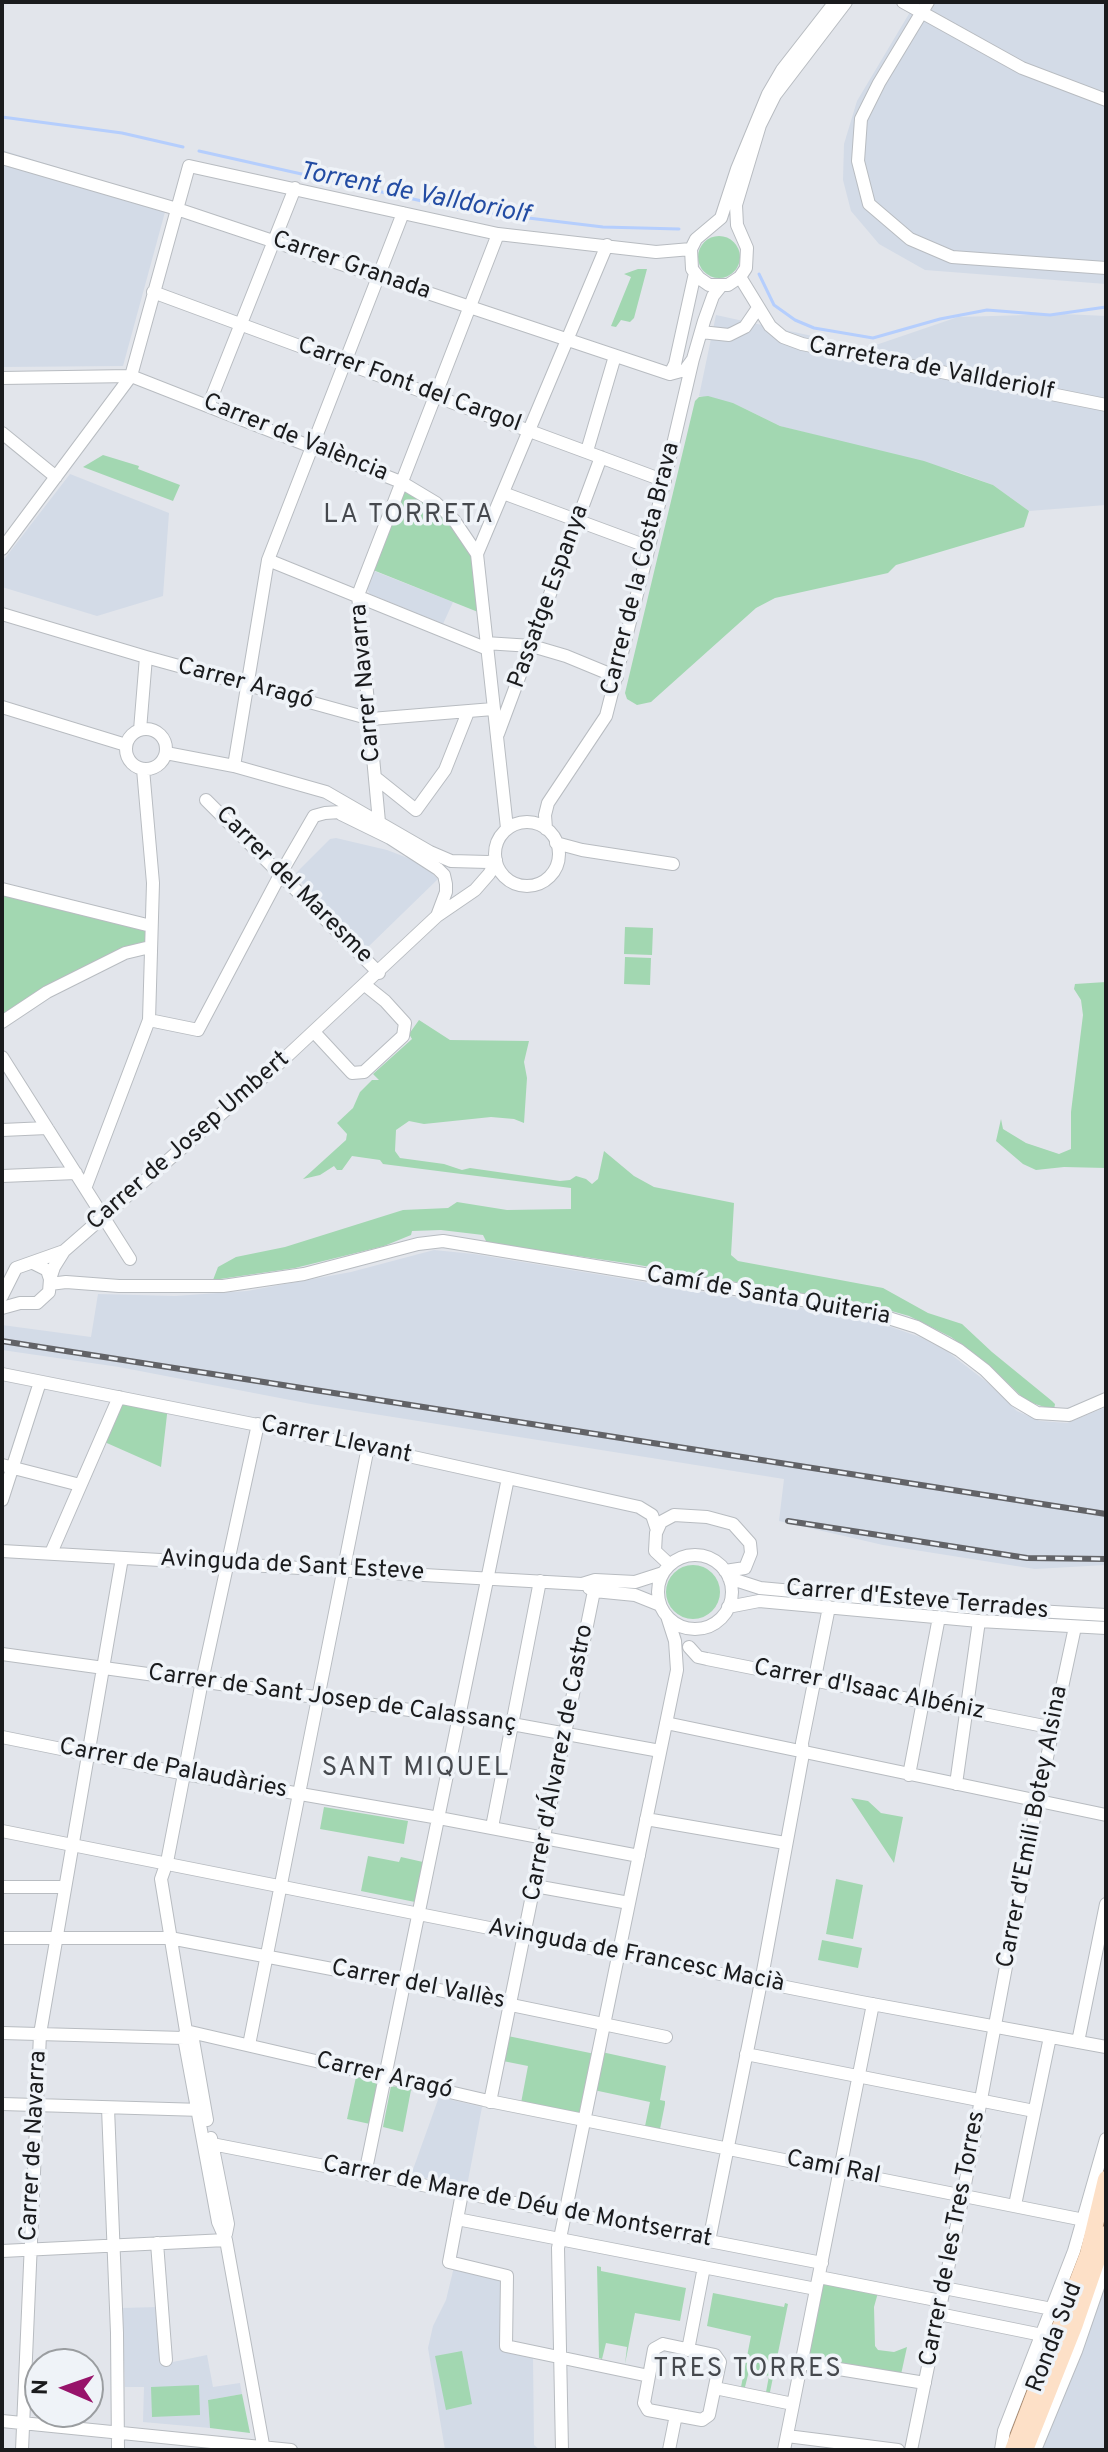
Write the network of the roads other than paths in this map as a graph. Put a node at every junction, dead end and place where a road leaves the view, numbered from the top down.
1 (835, 2) edge
2 (846, 2) edge
3 (903, 2) edge
4 (925, 8) edge
5 (1106, 100) edge
6 (2, 158) edge
7 (295, 188) junction
8 (177, 209) junction
9 (403, 213) junction
10 (711, 228) junction
11 (498, 234) junction
12 (742, 238) junction
13 (275, 241) junction
14 (607, 245) junction
15 (691, 249) junction
16 (1106, 268) edge
17 (378, 276) junction
18 (697, 276) junction
19 (740, 277) junction
20 (721, 286) junction
21 (153, 292) junction
22 (470, 307) junction
23 (758, 308) junction
24 (240, 324) junction
25 (702, 326) junction
26 (568, 340) junction
27 (615, 356) junction
28 (693, 359) junction
29 (344, 362) junction
30 (670, 374) junction
31 (131, 376) junction
32 (2, 378) edge
33 (435, 396) junction
34 (209, 404) junction
35 (1106, 405) edge
36 (529, 430) junction
37 (2, 433) edge
38 (311, 445) junction
39 (587, 451) junction
40 (601, 457) junction
41 (56, 477) junction
42 (665, 481) junction
43 (401, 482) junction
44 (503, 493) junction
45 (579, 520) junction
46 (4, 542) edge
47 (649, 547) junction
48 (477, 554) junction
49 (268, 560) junction
50 (358, 595) junction
51 (2, 614) edge
52 (485, 646) junction
53 (532, 646) junction
54 (146, 657) junction
55 (617, 677) junction
56 (247, 686) junction
57 (2, 707) edge
58 (493, 709) junction
59 (468, 712) junction
60 (371, 719) junction
61 (140, 730) junction
62 (497, 737) junction
63 (126, 745) junction
64 (166, 753) junction
65 (234, 766) junction
66 (143, 769) junction
67 (376, 778) junction
68 (206, 800) dead end
69 (548, 803) junction
70 (355, 811) junction
71 (341, 814) junction
72 (379, 822) junction
73 (524, 822) junction
74 (507, 828) junction
75 (546, 829) junction
76 (556, 843) junction
77 (582, 850) junction
78 (496, 861) junction
79 (558, 861) junction
80 (673, 864) dead end
81 (281, 873) junction
82 (510, 881) junction
83 (2, 889) edge
84 (475, 890) junction
85 (437, 916) junction
86 (151, 926) junction
87 (150, 947) junction
88 (379, 973) junction
89 (365, 985) junction
90 (149, 1020) junction
91 (2, 1022) edge
92 (314, 1032) junction
93 (2, 1057) edge
94 (47, 1128) junction
95 (2, 1130) edge
96 (76, 1173) junction
97 (2, 1176) edge
98 (86, 1186) junction
99 (104, 1215) junction
100 (64, 1251) junction
101 (130, 1259) dead end
102 (33, 1263) junction
103 (50, 1281) junction
104 (6, 1283) edge
105 (20, 1303) junction
106 (2, 1308) edge
107 (2, 1374) edge
108 (40, 1382) junction
109 (119, 1397) junction
110 (1106, 1399) edge
111 (258, 1424) junction
112 (368, 1447) junction
113 (7, 1466) edge
114 (508, 1478) junction
115 (80, 1485) junction
116 (2, 1500) edge
117 (657, 1530) junction
118 (2, 1551) edge
119 (51, 1553) junction
120 (122, 1558) junction
121 (229, 1564) junction
122 (342, 1569) junction
123 (666, 1569) junction
124 (727, 1575) junction
125 (488, 1578) junction
126 (540, 1581) junction
127 (582, 1584) junction
128 (594, 1591) junction
129 (728, 1607) junction
130 (829, 1607) junction
131 (664, 1611) junction
132 (1106, 1615) edge
133 (939, 1617) junction
134 (979, 1621) junction
135 (707, 1627) junction
136 (1075, 1627) junction
137 (1106, 1628) edge
138 (689, 1647) junction
139 (2, 1654) edge
140 (104, 1669) junction
141 (677, 1670) junction
142 (202, 1681) junction
143 (815, 1681) junction
144 (318, 1698) junction
145 (924, 1703) junction
146 (965, 1710) junction
147 (459, 1716) junction
148 (666, 1723) junction
149 (512, 1724) junction
150 (1054, 1728) junction
151 (565, 1733) junction
152 (2, 1737) edge
153 (660, 1751) junction
154 (803, 1754) junction
155 (88, 1755) junction
156 (185, 1774) junction
157 (909, 1775) junction
158 (956, 1784) junction
159 (298, 1793) junction
160 (1037, 1801) junction
161 (1106, 1815) edge
162 (439, 1818) junction
163 (646, 1819) junction
164 (492, 1827) junction
165 (2, 1831) edge
166 (545, 1839) junction
167 (785, 1843) junction
168 (71, 1844) junction
169 (639, 1856) junction
170 (167, 1862) junction
171 (280, 1885) junction
172 (535, 1886) junction
173 (2, 1887) edge
174 (64, 1887) junction
175 (629, 1903) junction
176 (1106, 1904) edge
177 (419, 1914) junction
178 (525, 1935) junction
179 (2, 1938) edge
180 (170, 1938) junction
181 (56, 1939) junction
182 (617, 1954) junction
183 (266, 1955) junction
184 (761, 1982) junction
185 (405, 1983) junction
186 (873, 2004) junction
187 (510, 2005) junction
188 (602, 2025) junction
189 (994, 2027) junction
190 (2, 2033) edge
191 (40, 2034) junction
192 (185, 2034) junction
193 (666, 2037) dead end
194 (1050, 2037) junction
195 (1078, 2042) junction
196 (249, 2045) junction
197 (1106, 2047) edge
198 (746, 2054) junction
199 (386, 2076) junction
200 (859, 2077) junction
201 (981, 2101) junction
202 (490, 2102) junction
203 (2, 2104) edge
204 (36, 2106) junction
205 (108, 2108) junction
206 (201, 2110) junction
207 (1034, 2111) junction
208 (583, 2118) junction
209 (1106, 2139) edge
210 (212, 2144) junction
211 (728, 2148) junction
212 (840, 2170) junction
213 (365, 2174) junction
214 (1106, 2179) edge
215 (462, 2193) junction
216 (963, 2195) junction
217 (1015, 2205) junction
218 (564, 2213) junction
219 (457, 2219) junction
220 (1084, 2220) junction
221 (1106, 2234) edge
222 (559, 2239) junction
223 (226, 2240) junction
224 (709, 2241) junction
225 (157, 2243) junction
226 (112, 2245) junction
227 (2, 2251) edge
228 (30, 2251) junction
229 (822, 2263) junction
230 (1106, 2264) edge
231 (704, 2267) junction
232 (817, 2283) junction
233 (942, 2301) junction
234 (1052, 2309) junction
235 (1042, 2335) junction
236 (688, 2350) junction
237 (560, 2358) junction
238 (166, 2360) dead end
239 (802, 2363) junction
240 (649, 2376) junction
241 (925, 2383) junction
242 (715, 2388) junction
243 (793, 2404) junction
244 (676, 2415) junction
245 (2, 2421) edge
246 (23, 2423) junction
247 (119, 2431) junction
248 (787, 2436) junction
249 (264, 2448) edge
250 (22, 2450) edge
251 (118, 2450) edge
252 (291, 2450) edge
253 (562, 2450) edge
254 (669, 2450) edge
255 (784, 2450) edge
256 (898, 2450) edge
257 (911, 2450) edge
258 (1001, 2450) edge
259 (1013, 2450) edge
260 (1025, 2450) edge
261 (1035, 2450) edge

1 - 10 street
2 - 12 street
3 - 4 street
4 - 5 street
4 - 16 street
6 - 8 street, Carrer Granada
7 - 8 street
7 - 9 street
7 - 13 street
8 - 13 street, Carrer Granada
8 - 21 street
9 - 11 street
9 - 17 street
10 - 12 street
10 - 15 street
11 - 14 street
11 - 22 street, Carrer Navarra
12 - 19 street
13 - 17 street, Carrer Granada
13 - 24 street
14 - 15 street
14 - 26 street
15 - 18 street
17 - 22 street, Carrer Granada
17 - 29 street
18 - 20 street
18 - 25 street, Carrer de la Costa Brava
18 - 30 street
19 - 20 street
19 - 23 street, Carretera de Vallderiolf
20 - 25 street, Carrer de la Costa Brava
21 - 24 street, Carrer Font del Cargol
21 - 31 street
22 - 26 street, Carrer Granada
22 - 33 street, Carrer Navarra
23 - 25 street
23 - 35 street, Carretera de Vallderiolf
24 - 29 street, Carrer Font del Cargol
24 - 34 street
25 - 28 street, Carrer de la Costa Brava
26 - 27 street, Carrer Granada
26 - 36 street
27 - 30 street, Carrer Granada
27 - 39 street
28 - 30 street
28 - 42 street, Carrer de la Costa Brava
29 - 33 street, Carrer Font del Cargol
29 - 38 street
31 - 32 street, Carrer de València
31 - 34 street, Carrer de València
31 - 41 street
33 - 36 street, Carrer Font del Cargol
33 - 43 street, Carrer Navarra
34 - 38 street, Carrer de València
36 - 39 street, Carrer Font del Cargol
36 - 44 street
37 - 41 street
38 - 43 street, Carrer de València
38 - 49 street
39 - 40 street, Carrer Font del Cargol
40 - 42 street, Carrer Font del Cargol
40 - 45 street, Passatge Espanya
41 - 46 street
42 - 47 street, Carrer de la Costa Brava
43 - 48 street, Carrer de València
43 - 50 street, Carrer Navarra
44 - 45 street
44 - 48 street
45 - 47 street
45 - 53 street, Passatge Espanya
47 - 55 street, Carrer de la Costa Brava
48 - 52 street, Carrer de València
49 - 50 street
49 - 56 street
50 - 52 street
50 - 60 street, Carrer Navarra
51 - 54 street, Carrer Aragó
52 - 53 street
52 - 58 street, Carrer de València
53 - 55 street
53 - 62 street, Passatge Espanya
54 - 56 street, Carrer Aragó
54 - 61 street
55 - 69 street, Carrer de la Costa Brava
56 - 60 street, Carrer Aragó
56 - 65 street
57 - 63 street
58 - 59 street, Carrer Aragó
58 - 62 street, Carrer de València
59 - 60 street, Carrer Aragó
59 - 67 street
60 - 67 street, Carrer Navarra
61 - 63 street
61 - 64 street
62 - 74 street, Carrer de València
63 - 66 street
64 - 65 street
64 - 66 street
65 - 70 street
66 - 86 street
67 - 72 street, Carrer Navarra
68 - 81 street, Carrer del Maresme
69 - 73 street, Carrer de la Costa Brava
69 - 75 street, Carrer de la Costa Brava
70 - 71 street
70 - 72 street
71 - 81 street
71 - 85 street, Carrer de Josep Umbert
72 - 78 street
73 - 74 street
73 - 75 street
74 - 78 street
75 - 76 street
76 - 77 street
76 - 79 street
77 - 79 street
77 - 80 street
78 - 82 street
78 - 84 street
79 - 82 street
81 - 88 street, Carrer del Maresme
81 - 90 street
82 - 84 street
83 - 86 street
84 - 85 street, Carrer de Josep Umbert
85 - 88 street, Carrer de Josep Umbert
86 - 87 street
87 - 90 street
87 - 91 street
88 - 89 street, Carrer de Josep Umbert
89 - 92 street, Carrer de Josep Umbert
89 - 92 street
90 - 98 street
92 - 99 street, Carrer de Josep Umbert
93 - 94 street
94 - 95 street
94 - 96 street
96 - 97 street
96 - 98 street
98 - 99 street
99 - 100 street, Carrer de Josep Umbert
99 - 101 street
100 - 102 street
100 - 103 street
102 - 103 street
102 - 104 street
103 - 105 street
103 - 110 street, Camí de Santa Quiteria
104 - 105 street
105 - 106 street
107 - 108 street, Carrer Llevant
108 - 109 street, Carrer Llevant
108 - 113 street
109 - 111 street, Carrer Llevant
109 - 115 street
111 - 112 street, Carrer Llevant
111 - 121 street
112 - 114 street, Carrer Llevant
112 - 122 street
113 - 115 street
113 - 116 street
114 - 117 street, Carrer Llevant
114 - 125 street
115 - 119 street
117 - 123 street, Carrer Llevant
117 - 124 street
118 - 119 street, Avinguda de Sant Esteve
119 - 120 street, Avinguda de Sant Esteve
120 - 121 street, Avinguda de Sant Esteve
120 - 140 street, Carrer de Navarra
121 - 122 street, Avinguda de Sant Esteve
121 - 142 street
122 - 125 street, Avinguda de Sant Esteve
122 - 144 street
123 - 124 street
123 - 127 street, Avinguda de Sant Esteve
123 - 131 street
124 - 129 street
124 - 132 street, Carrer d'Esteve Terrades
125 - 126 street, Avinguda de Sant Esteve
125 - 147 street
126 - 127 street, Avinguda de Sant Esteve
126 - 149 street
127 - 128 street, Avinguda de Sant Esteve
128 - 131 street, Avinguda de Sant Esteve
128 - 151 street, Carrer d'Álvarez de Castro
129 - 130 street, Carrer d'Esteve Terrades
129 - 135 street
130 - 133 street, Carrer d'Esteve Terrades
130 - 143 street
131 - 135 street
131 - 141 street
133 - 134 street, Carrer d'Esteve Terrades
133 - 145 street
134 - 136 street, Carrer d'Esteve Terrades
134 - 146 street
135 - 138 street
136 - 137 street, Carrer d'Esteve Terrades
136 - 150 street, Carrer d'Emili Botey Alsina
138 - 141 street
138 - 143 street, Carrer d'Isaac Albéniz
139 - 140 street, Carrer de Sant Josep de Calassanç
140 - 142 street, Carrer de Sant Josep de Calassanç
140 - 155 street, Carrer de Navarra
141 - 148 street
142 - 144 street, Carrer de Sant Josep de Calassanç
142 - 156 street
143 - 145 street, Carrer d'Isaac Albéniz
143 - 154 street
144 - 147 street, Carrer de Sant Josep de Calassanç
144 - 159 street
145 - 146 street, Carrer d'Isaac Albéniz
145 - 157 street
146 - 150 street, Carrer d'Isaac Albéniz
146 - 158 street
147 - 149 street, Carrer de Sant Josep de Calassanç
147 - 162 street
148 - 153 street
148 - 154 street
149 - 151 street, Carrer de Sant Josep de Calassanç
149 - 164 street
150 - 160 street, Carrer d'Emili Botey Alsina
151 - 153 street, Carrer de Sant Josep de Calassanç
151 - 166 street, Carrer d'Álvarez de Castro
152 - 155 street, Carrer de Palaudàries
153 - 163 street
154 - 157 street
154 - 167 street
155 - 156 street, Carrer de Palaudàries
155 - 168 street, Carrer de Navarra
156 - 159 street, Carrer de Palaudàries
156 - 170 street
157 - 158 street
158 - 160 street
159 - 162 street, Carrer de Palaudàries
159 - 171 street
160 - 161 street
160 - 189 street, Carrer d'Emili Botey Alsina
162 - 164 street, Carrer de Palaudàries
162 - 177 street
163 - 167 street
163 - 169 street
164 - 166 street, Carrer de Palaudàries
165 - 168 street, Avinguda de Francesc Macià
166 - 169 street, Carrer de Palaudàries
166 - 172 street, Carrer d'Álvarez de Castro
167 - 184 street
168 - 170 street, Avinguda de Francesc Macià
168 - 174 street, Carrer de Navarra
169 - 175 street
170 - 171 street, Avinguda de Francesc Macià
170 - 180 street
171 - 177 street, Avinguda de Francesc Macià
171 - 183 street
172 - 175 street
172 - 178 street, Carrer d'Álvarez de Castro
173 - 174 street
174 - 181 street, Carrer de Navarra
175 - 182 street
176 - 195 street
177 - 178 street, Avinguda de Francesc Macià
177 - 185 street
178 - 182 street, Avinguda de Francesc Macià
178 - 187 street, Carrer d'Álvarez de Castro
179 - 181 street, Carrer del Vallès
180 - 181 street, Carrer del Vallès
180 - 183 street, Carrer del Vallès
180 - 192 street
181 - 191 street, Carrer de Navarra
182 - 184 street, Avinguda de Francesc Macià
182 - 188 street
183 - 185 street, Carrer del Vallès
183 - 196 street
184 - 186 street, Avinguda de Francesc Macià
184 - 198 street
185 - 187 street, Carrer del Vallès
185 - 199 street
186 - 189 street, Avinguda de Francesc Macià
186 - 200 street
187 - 188 street, Carrer del Vallès
187 - 202 street, Carrer d'Álvarez de Castro
188 - 193 street, Carrer del Vallès
188 - 208 street
189 - 194 street, Avinguda de Francesc Macià
189 - 201 street, Carrer de les Tres Torres
190 - 191 street, Carrer Aragó
191 - 192 street, Carrer Aragó
191 - 204 street, Carrer de Navarra
192 - 196 street, Carrer Aragó
192 - 206 street
194 - 195 street, Avinguda de Francesc Macià
194 - 207 street
195 - 197 street, Avinguda de Francesc Macià
196 - 199 street, Carrer Aragó
198 - 200 street
198 - 211 street
199 - 202 street, Carrer Aragó
199 - 213 street
200 - 201 street
200 - 212 street
201 - 207 street
201 - 216 street, Carrer de les Tres Torres
202 - 208 street, Carrer Aragó
203 - 204 street
204 - 205 street
204 - 228 street, Carrer de Navarra
205 - 206 street
205 - 226 street
206 - 210 street
206 - 223 street
207 - 217 street
208 - 211 street, Camí Ral
208 - 218 street
209 - 220 street
210 - 213 street, Carrer de Mare de Déu de Montserrat
210 - 223 street
211 - 212 street, Camí Ral
211 - 224 street
212 - 216 street, Camí Ral
212 - 229 street
213 - 215 street, Carrer de Mare de Déu de Montserrat
214 - 259 main road, Ronda Sud
215 - 218 street, Carrer de Mare de Déu de Montserrat
215 - 219 street
216 - 217 street, Camí Ral
216 - 233 street, Carrer de les Tres Torres
217 - 220 street, Camí Ral
218 - 222 street
218 - 224 street, Carrer de Mare de Déu de Montserrat
219 - 222 street
219 - 237 street
220 - 234 street
221 - 260 main road, Ronda Sud
222 - 231 street
222 - 237 street
223 - 225 street
223 - 249 street
224 - 229 street, Carrer de Mare de Déu de Montserrat
225 - 226 street
225 - 238 street
226 - 228 street
226 - 247 street
227 - 228 street
228 - 246 street, Carrer de Navarra
229 - 232 street
230 - 261 street
231 - 232 street
231 - 236 street
232 - 233 street
232 - 239 street
233 - 234 street
233 - 235 street
233 - 241 street, Carrer de les Tres Torres
234 - 235 street
235 - 258 street
236 - 240 street
236 - 242 street
237 - 240 street
237 - 253 street
239 - 241 street
239 - 243 street
240 - 244 street
241 - 257 street, Carrer de les Tres Torres
242 - 243 street
242 - 244 street
243 - 248 street
244 - 254 street
245 - 246 street
246 - 247 street
246 - 250 street, Carrer de Navarra
247 - 249 street
247 - 251 street
248 - 255 street
248 - 256 street
249 - 252 street

